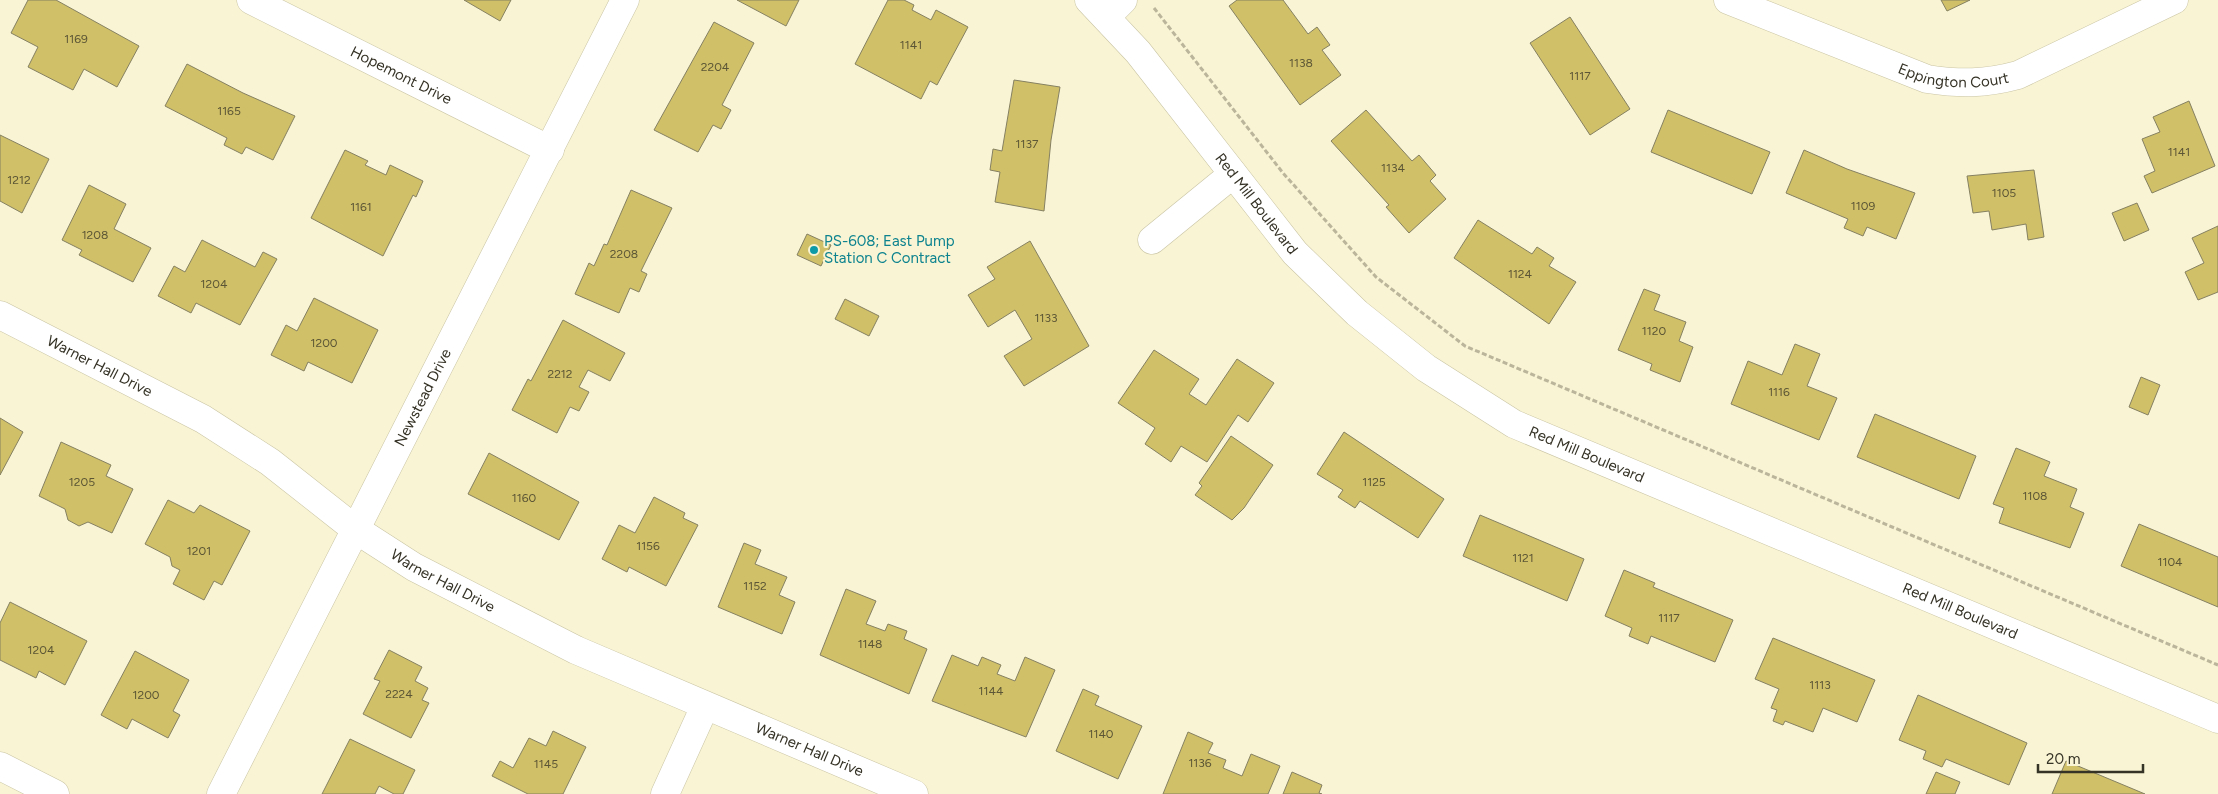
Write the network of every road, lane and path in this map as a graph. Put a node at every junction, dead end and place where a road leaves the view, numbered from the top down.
1 (251, 0) edge
2 (625, 0) edge
3 (1148, 0) edge
4 (1728, 0) edge
5 (2174, 0) edge
6 (1106, 6) edge
7 (550, 150) junction
8 (1233, 174) junction
9 (1152, 240) dead end
10 (0, 315) edge
11 (355, 529) junction
12 (2218, 665) edge
13 (705, 706) junction
14 (2218, 719) edge
15 (0, 766) edge
16 (55, 794) edge
17 (221, 794) edge
18 (665, 794) edge
19 (914, 794) edge

1 - 7 street, Hopemont Drive
2 - 7 street, Newstead Drive
3 - 12 path
4 - 5 street, Eppington Court
6 - 8 street, Red Mill Boulevard
7 - 11 street, Newstead Drive
8 - 9 street
8 - 14 street, Red Mill Boulevard
10 - 11 street, Warner Hall Drive
11 - 13 street, Warner Hall Drive
11 - 17 street, Newstead Drive
13 - 18 street
13 - 19 street, Warner Hall Drive
15 - 16 street

